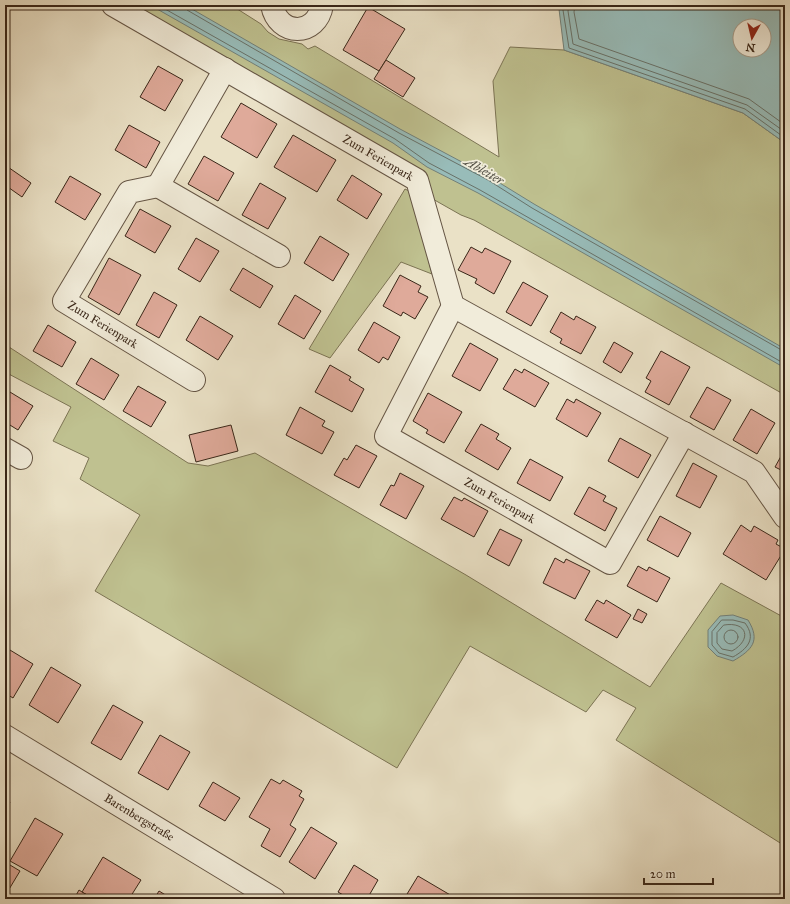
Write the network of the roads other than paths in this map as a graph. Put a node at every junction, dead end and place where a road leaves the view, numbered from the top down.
1 (113, 5) edge
2 (322, 5) edge
3 (268, 8) edge
4 (225, 69) junction
5 (158, 186) junction
6 (279, 256) dead end
7 (453, 306) junction
8 (194, 380) dead end
9 (684, 433) junction
10 (785, 517) edge
11 (5, 736) edge
12 (274, 899) edge

1 - 4 street, Zum Ferienpark
2 - 3 street
4 - 5 street
4 - 7 street, Zum Ferienpark
5 - 6 street
5 - 8 street, Zum Ferienpark
7 - 9 street
7 - 9 street, Zum Ferienpark
9 - 10 street
11 - 12 street, Barenbergstraße

